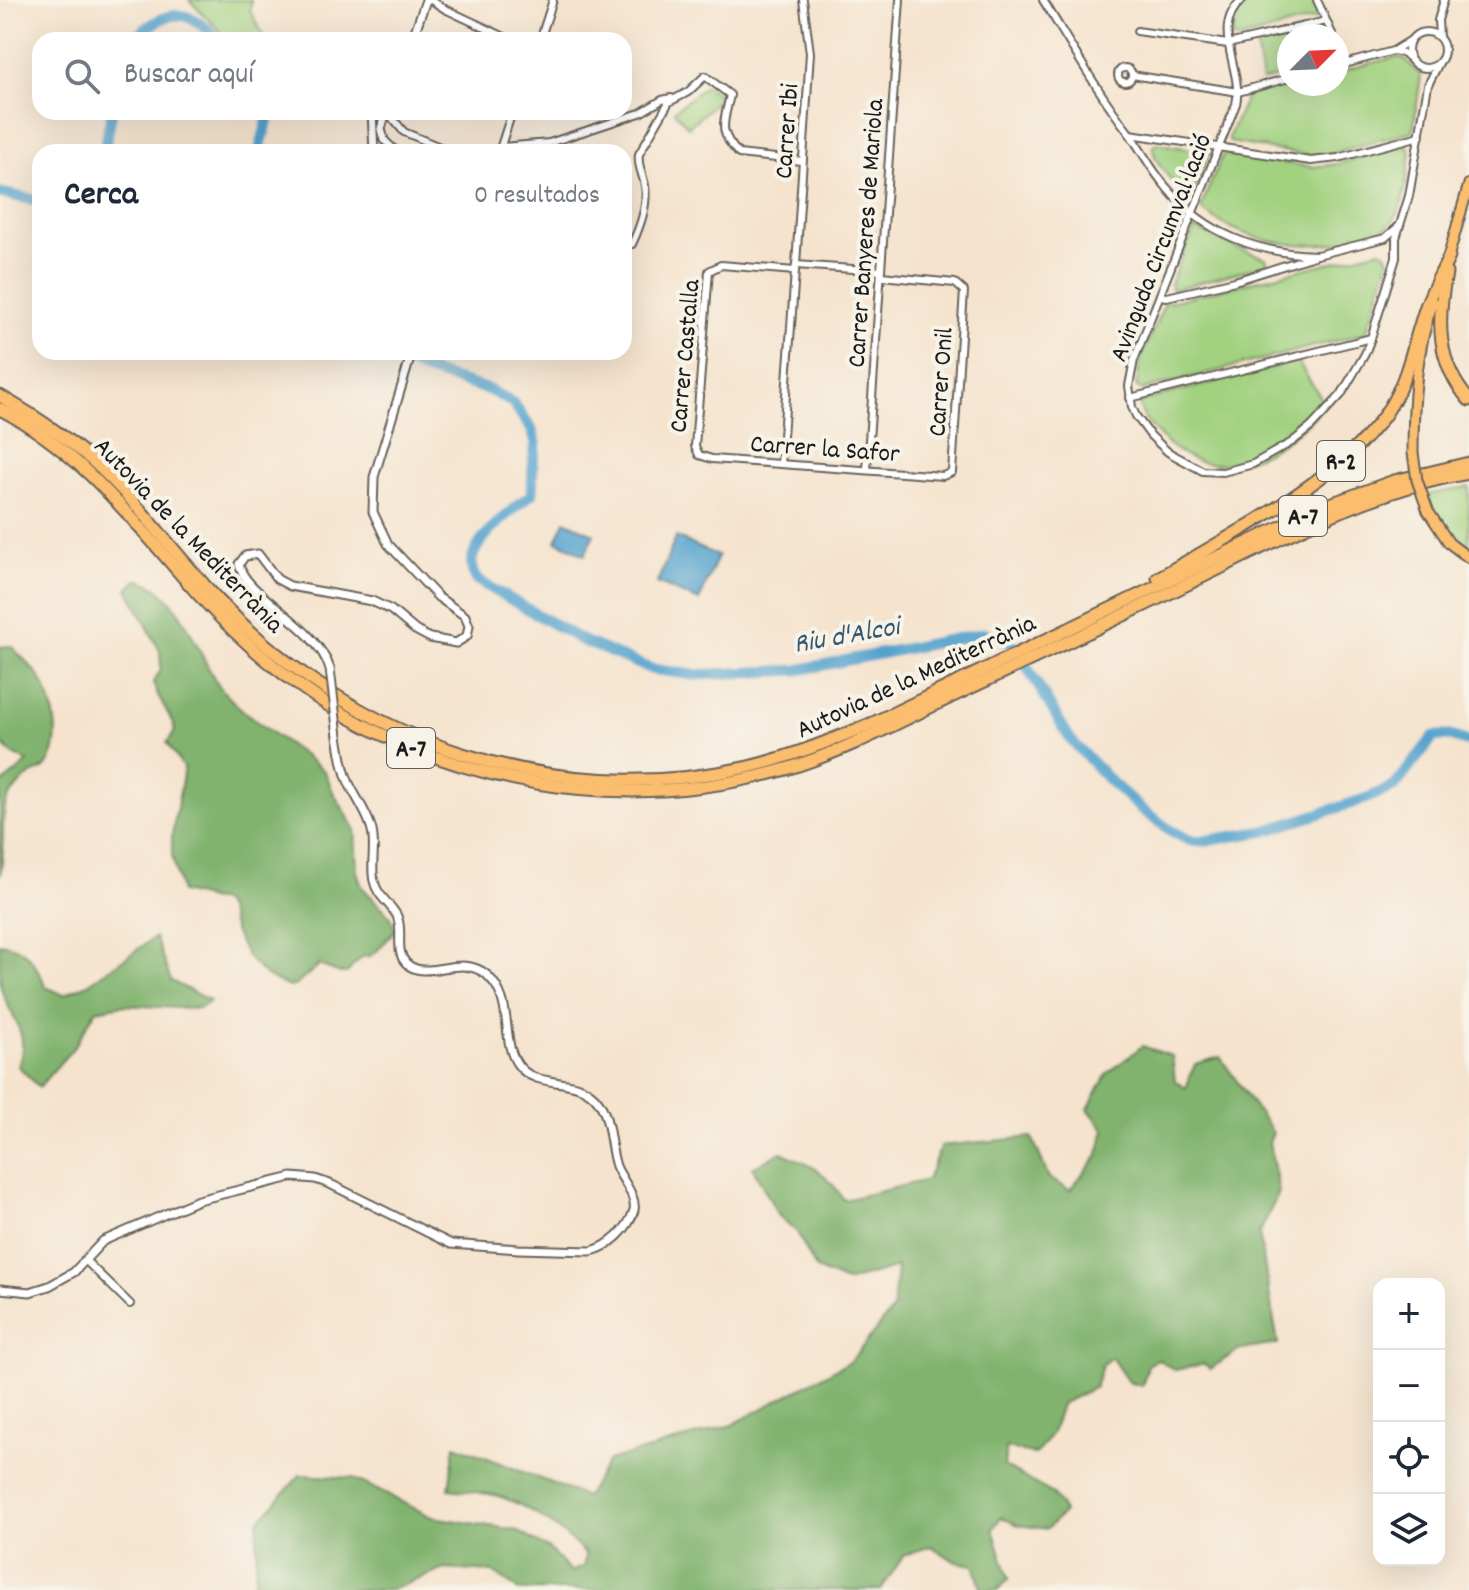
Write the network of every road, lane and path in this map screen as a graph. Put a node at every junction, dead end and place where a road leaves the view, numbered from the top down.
1 (428, 0) edge
2 (553, 0) edge
3 (803, 0) edge
4 (900, 0) edge
5 (1043, 0) edge
6 (1242, 0) edge
7 (1317, 0) edge
8 (1444, 0) edge
9 (1438, 20) junction
10 (1326, 21) junction
11 (1327, 24) edge
12 (1137, 31) dead end
13 (415, 32) edge
14 (494, 32) edge
15 (543, 32) edge
16 (1416, 35) junction
17 (1441, 40) junction
18 (1228, 44) junction
19 (1393, 51) junction
20 (1349, 63) edge
21 (1414, 63) junction
22 (1439, 63) junction
23 (1132, 75) dead end
24 (1277, 81) edge
25 (1428, 85) junction
26 (1238, 92) junction
27 (675, 98) junction
28 (632, 116) edge
29 (372, 120) edge
30 (384, 120) edge
31 (394, 120) edge
32 (509, 120) edge
33 (619, 120) edge
34 (1130, 134) junction
35 (1420, 136) junction
36 (384, 140) joint
37 (374, 144) edge
38 (388, 144) edge
39 (426, 144) edge
40 (502, 144) edge
41 (541, 144) edge
42 (1221, 147) junction
43 (802, 161) junction
44 (1469, 184) edge
45 (1192, 214) junction
46 (1401, 223) junction
47 (632, 239) edge
48 (1317, 255) junction
49 (1449, 257) junction
50 (796, 268) junction
51 (881, 274) junction
52 (1160, 296) junction
53 (1371, 338) junction
54 (409, 360) edge
55 (1130, 398) junction
56 (1469, 400) edge
57 (1, 401) edge
58 (696, 452) joint
59 (1469, 463) edge
60 (781, 464) junction
61 (867, 469) junction
62 (952, 472) joint
63 (1469, 473) edge
64 (1469, 480) edge
65 (1436, 481) junction
66 (1469, 558) edge
67 (1146, 593) junction
68 (1073, 626) joint
69 (762, 769) junction
70 (85, 1260) junction
71 (0, 1289) edge
72 (130, 1304) dead end

1 - 13 street
1 - 14 street
2 - 15 street
3 - 43 street, Carrer Ibi
4 - 51 street, Carrer Banyeres de Mariola
5 - 34 street
6 - 18 street, Avinguda Circumval·lació
7 - 10 street
8 - 9 street
9 - 16 street
9 - 17 street
10 - 11 street
10 - 18 street
12 - 18 street
16 - 17 street
16 - 19 street
16 - 21 street
17 - 22 street
18 - 26 street, Avinguda Circumval·lació
19 - 20 street
19 - 21 street
21 - 22 street
21 - 25 street
22 - 25 street, Avinguda Circumval·lació
23 - 26 street
24 - 26 street
25 - 35 street, Avinguda Circumval·lació
26 - 42 street, Avinguda Circumval·lació
27 - 28 street
27 - 43 street
27 - 47 street
29 - 37 street
30 - 36 street
31 - 39 street
32 - 40 street
33 - 41 street
34 - 42 street
34 - 45 street
35 - 42 street
35 - 46 street, Avinguda Circumval·lació
36 - 38 street
42 - 45 street, Avinguda Circumval·lació
43 - 50 street, Carrer Ibi
44 - 49 main road
45 - 48 street
45 - 52 street, Avinguda Circumval·lació
46 - 48 street
46 - 53 street, Avinguda Circumval·lació
48 - 52 street
49 - 56 highway
49 - 66 main road, bridge
49 - 67 highway, R-2
50 - 51 street
50 - 58 street, Carrer Castalla
50 - 60 street, Carrer Ibi
51 - 61 street, Carrer Banyeres de Mariola
51 - 62 street, Carrer Onil
52 - 55 street, Avinguda Circumval·lació
53 - 55 street
53 - 55 street, Avinguda Circumval·lació
54 - 70 street, bridge
57 - 69 highway, Autovia de la Mediterrània / A-7
58 - 60 street, Carrer la Safor
59 - 67 highway, Autovia de la Mediterrània / A-7
60 - 61 street, Carrer la Safor
61 - 62 street, Carrer la Safor
63 - 65 highway, Autovia de la Mediterrània / A-7
64 - 65 highway
65 - 67 highway, Autovia de la Mediterrània / A-7
67 - 68 highway, R-2
67 - 69 highway, Autovia de la Mediterrània / A-7
68 - 69 highway, Autovia de la Mediterrània / A-7
70 - 71 street
70 - 72 street

